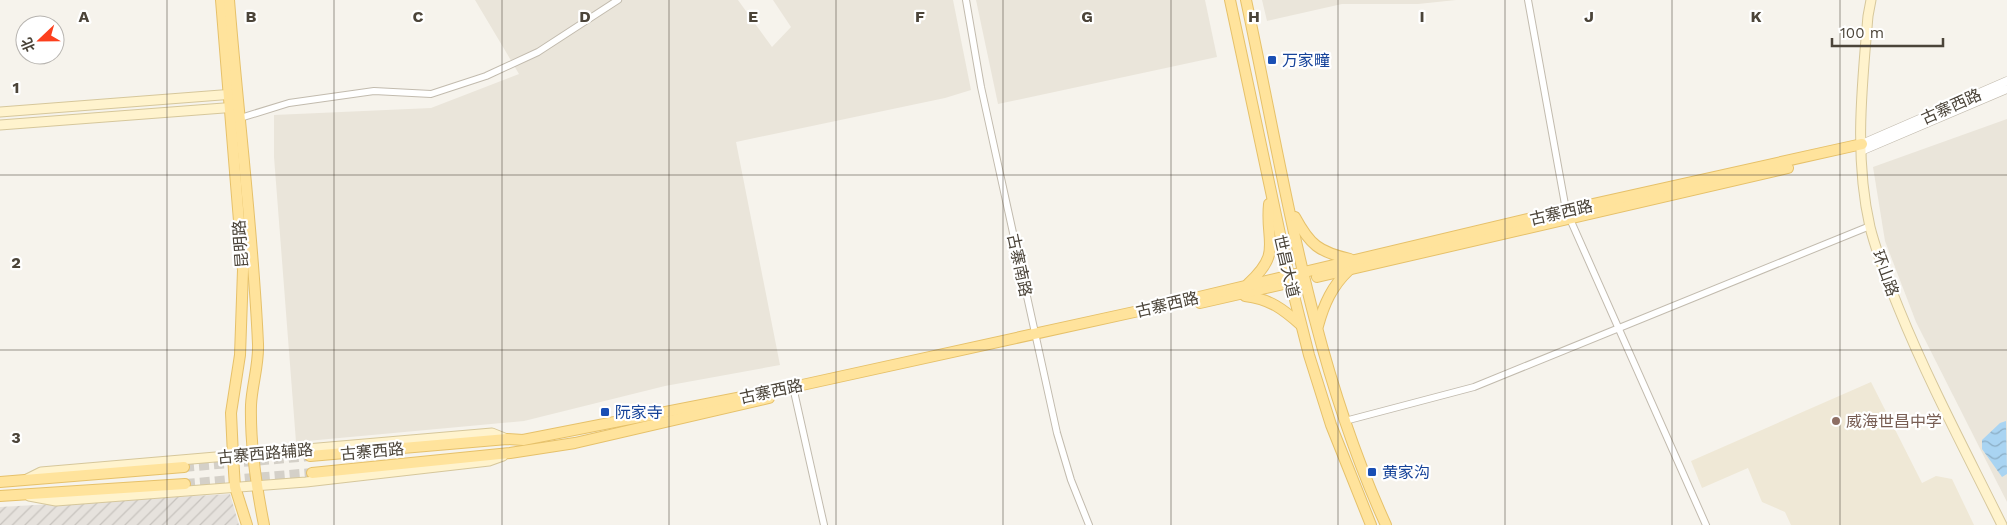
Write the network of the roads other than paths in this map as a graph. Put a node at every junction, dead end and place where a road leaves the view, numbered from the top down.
1 (221, 0) edge
2 (229, 0) edge
3 (618, 0) edge
4 (966, 0) edge
5 (1230, 0) edge
6 (1246, 0) edge
7 (1528, 0) edge
8 (1871, 0) edge
9 (2007, 81) edge
10 (2007, 89) edge
11 (233, 94) junction
12 (234, 107) junction
13 (0, 112) edge
14 (235, 119) junction
15 (0, 125) edge
16 (1861, 148) junction
17 (1271, 191) junction
18 (1290, 206) junction
19 (1568, 214) junction
20 (1870, 226) junction
21 (1352, 265) junction
22 (1304, 276) junction
23 (1290, 280) junction
24 (1247, 285) junction
25 (1237, 296) junction
26 (1301, 325) junction
27 (1318, 327) junction
28 (1618, 329) junction
29 (1035, 336) junction
30 (793, 390) junction
31 (1345, 421) junction
32 (507, 439) junction
33 (510, 453) junction
34 (252, 454) junction
35 (233, 456) junction
36 (310, 456) tunnel mouth
37 (184, 467) tunnel mouth
38 (312, 473) tunnel mouth
39 (23, 480) junction
40 (0, 482) edge
41 (185, 484) tunnel mouth
42 (256, 486) junction
43 (235, 487) junction
44 (24, 495) junction
45 (0, 496) edge
46 (247, 525) edge
47 (264, 525) edge
48 (824, 525) edge
49 (1089, 525) edge
50 (1371, 525) edge
51 (1386, 525) edge
52 (1706, 525) edge
53 (2002, 525) edge

1 - 11 main road, 昆明路
2 - 11 main road, 昆明路
3 - 14 street
4 - 29 street, 古寨南路
5 - 17 main road, 世昌大道
6 - 18 main road, 世昌大道
7 - 19 street
8 - 16 main road, 环山路
9 - 16 street, 古寨西路
10 - 16 street, 古寨西路
11 - 12 main road, 昆明路
11 - 13 main road
12 - 14 main road, 昆明路
12 - 15 main road
14 - 34 main road, 昆明路
14 - 35 main road, 昆明路
16 - 19 main road, 古寨西路
16 - 20 main road, 环山路
17 - 23 main road, 世昌大道
17 - 24 main road
18 - 21 main road
18 - 22 main road, 世昌大道
19 - 21 main road, 古寨西路
19 - 28 street
20 - 28 street
20 - 53 main road, 环山路
21 - 22 main road, 古寨西路
21 - 27 main road
22 - 23 main road, 古寨西路
22 - 27 main road, 世昌大道
23 - 24 main road, 古寨西路
23 - 25 main road, 古寨西路
23 - 26 main road, 世昌大道
24 - 29 main road, 古寨西路
25 - 26 main road
25 - 29 main road, 古寨西路
26 - 50 main road, 世昌大道
27 - 31 main road, 世昌大道
28 - 31 street
28 - 52 street
29 - 30 main road, 古寨西路
29 - 49 street, 古寨南路
30 - 32 main road, 古寨西路
30 - 33 main road, 古寨西路
30 - 48 street
31 - 51 main road, 世昌大道
32 - 34 main road, 古寨西路辅路
32 - 36 main road, 古寨西路
33 - 38 main road, 古寨西路
33 - 42 main road
34 - 35 main road, 古寨西路辅路
34 - 42 main road, 昆明路
35 - 39 main road, 古寨西路辅路
35 - 43 main road, 昆明路
37 - 39 main road
39 - 40 main road
41 - 44 main road
42 - 43 main road
42 - 47 main road, 昆明路
43 - 44 main road
43 - 46 main road, 昆明路
44 - 45 main road

